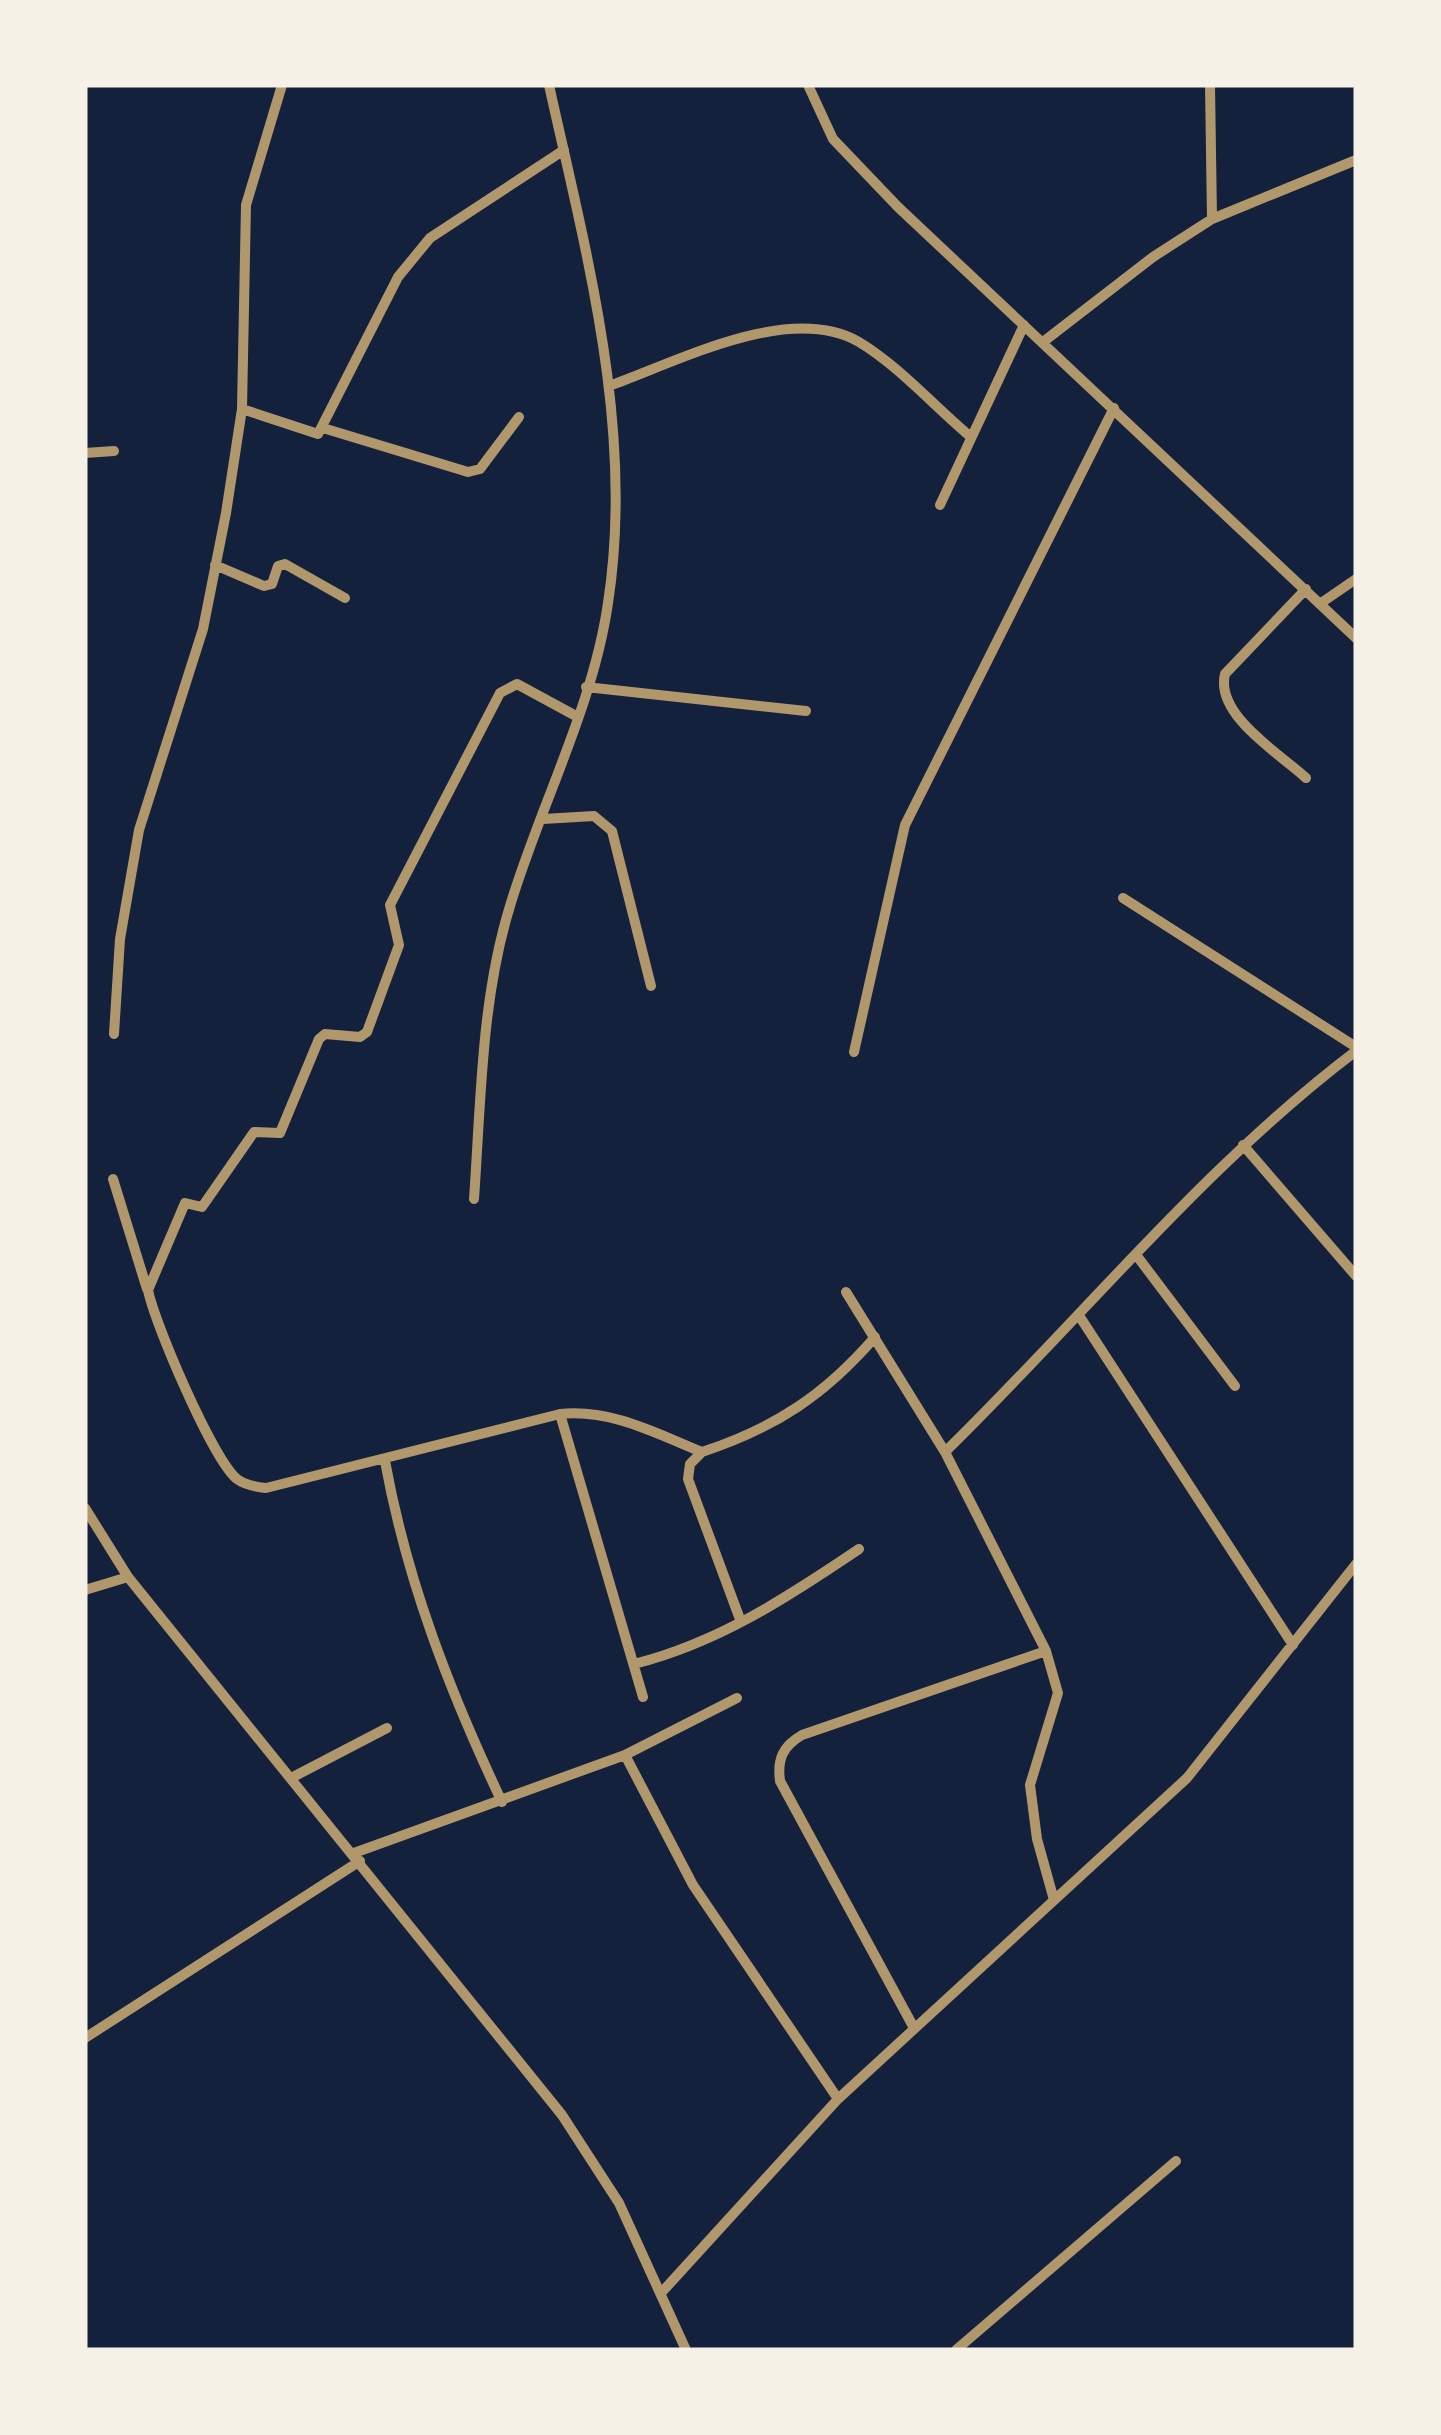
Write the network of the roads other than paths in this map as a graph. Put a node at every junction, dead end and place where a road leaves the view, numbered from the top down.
1 (282, 85) edge
2 (549, 85) edge
3 (808, 85) edge
4 (1210, 85) edge
5 (564, 150) junction
6 (1356, 160) edge
7 (1212, 220) junction
8 (1024, 325) junction
9 (1043, 342) junction
10 (609, 386) junction
11 (1114, 408) junction
12 (242, 409) junction
13 (519, 416) dead end
14 (323, 428) junction
15 (971, 437) junction
16 (114, 451) dead end
17 (85, 453) edge
18 (940, 505) dead end
19 (215, 565) junction
20 (1356, 579) edge
21 (1306, 590) junction
22 (345, 598) dead end
23 (1320, 603) junction
24 (1356, 638) edge
25 (586, 686) junction
26 (806, 711) dead end
27 (576, 716) junction
28 (1306, 778) dead end
29 (543, 819) junction
30 (1124, 898) dead end
31 (651, 986) dead end
32 (114, 1034) dead end
33 (1356, 1049) edge
34 (854, 1052) dead end
35 (1243, 1145) junction
36 (113, 1178) dead end
37 (474, 1199) dead end
38 (1137, 1256) junction
39 (1356, 1276) edge
40 (148, 1290) junction
41 (846, 1292) dead end
42 (1080, 1317) junction
43 (874, 1337) junction
44 (1235, 1386) dead end
45 (560, 1414) junction
46 (702, 1452) junction
47 (945, 1452) junction
48 (386, 1462) junction
49 (85, 1508) edge
50 (859, 1549) dead end
51 (1356, 1564) edge
52 (128, 1577) junction
53 (85, 1590) edge
54 (741, 1622) junction
55 (1292, 1644) junction
56 (1046, 1652) junction
57 (634, 1664) junction
58 (643, 1697) dead end
59 (737, 1698) dead end
60 (388, 1728) dead end
61 (625, 1755) junction
62 (293, 1777) junction
63 (502, 1802) junction
64 (357, 1857) junction
65 (1054, 1900) junction
66 (914, 2028) junction
67 (85, 2038) edge
68 (838, 2099) junction
69 (1176, 2160) dead end
70 (662, 2292) junction
71 (686, 2350) edge
72 (956, 2350) edge

1 - 12 street
2 - 5 street
3 - 8 street
4 - 7 street
5 - 10 street
5 - 14 street
6 - 7 street
7 - 9 street
8 - 9 street
8 - 15 street
9 - 11 street
10 - 15 street
10 - 25 street
11 - 21 street
11 - 34 street
12 - 14 street
12 - 19 street
13 - 14 street
15 - 18 street
16 - 17 street
19 - 22 street
19 - 32 street
20 - 23 street
21 - 23 street
21 - 28 street
23 - 24 street
25 - 26 street
25 - 27 street
27 - 29 street
27 - 40 street
29 - 31 street
29 - 37 street
30 - 33 street
33 - 35 street
35 - 38 street
35 - 39 street
36 - 40 street
38 - 42 street
38 - 44 street
40 - 48 street
41 - 43 street
42 - 47 street
42 - 55 street
43 - 46 street
43 - 47 street
45 - 46 street
45 - 48 street
45 - 57 street
46 - 54 street
47 - 56 street
48 - 63 street
49 - 52 street
50 - 54 street
51 - 55 street
52 - 53 street
52 - 62 street
54 - 57 street
55 - 65 street
56 - 65 street
56 - 66 street
57 - 58 street
59 - 61 street
60 - 62 street
61 - 63 street
61 - 68 street
62 - 64 street
63 - 64 street
64 - 67 street
64 - 70 street
65 - 66 street
66 - 68 street
68 - 70 street
69 - 72 street
70 - 71 street

